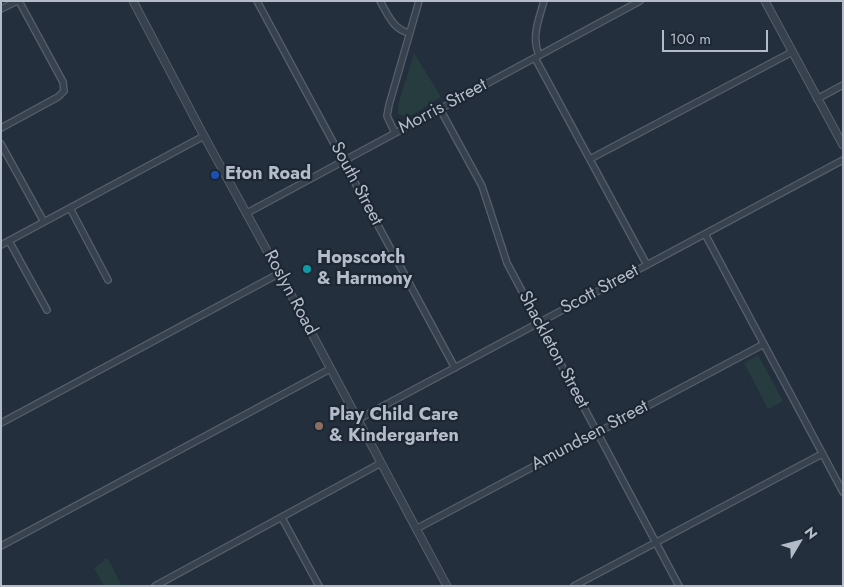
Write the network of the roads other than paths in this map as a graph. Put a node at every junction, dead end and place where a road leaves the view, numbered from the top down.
1 (18, 1) edge
2 (133, 1) edge
3 (257, 1) edge
4 (380, 1) edge
5 (419, 1) edge
6 (544, 1) edge
7 (640, 1) edge
8 (765, 1) edge
9 (1, 9) edge
10 (410, 33) junction
11 (792, 52) junction
12 (537, 56) junction
13 (843, 85) edge
14 (817, 99) junction
15 (440, 108) junction
16 (1, 128) edge
17 (395, 133) junction
18 (204, 136) junction
19 (1, 144) edge
20 (843, 145) edge
21 (590, 159) junction
22 (843, 160) edge
23 (343, 161) junction
24 (70, 208) junction
25 (247, 213) junction
26 (44, 222) junction
27 (705, 234) junction
28 (10, 241) junction
29 (1, 245) edge
30 (647, 265) junction
31 (280, 273) junction
32 (108, 280) dead end
33 (47, 310) dead end
34 (538, 323) junction
35 (764, 344) junction
36 (455, 368) junction
37 (330, 369) junction
38 (357, 420) junction
39 (1, 423) edge
40 (597, 432) junction
41 (822, 454) junction
42 (381, 464) junction
43 (843, 492) edge
44 (282, 518) junction
45 (416, 529) junction
46 (656, 542) junction
47 (1, 546) edge
48 (155, 586) edge
49 (318, 586) edge
50 (447, 586) edge
51 (574, 586) edge
52 (679, 586) edge

1 - 9 street
1 - 16 street
2 - 18 street, Roslyn Road
3 - 23 street, South Street
4 - 10 street
5 - 10 street
6 - 12 street
7 - 12 street, Morris Street
8 - 11 street
10 - 17 street
11 - 14 street
11 - 21 street
12 - 15 street, Morris Street
12 - 21 street
13 - 14 street
14 - 20 street
15 - 17 street, Morris Street
15 - 34 street, Shackleton Street
17 - 23 street, Morris Street
18 - 24 street
18 - 25 street, Roslyn Road
19 - 26 street
21 - 30 street
22 - 27 street, Scott Street
23 - 25 street, Morris Street
23 - 36 street, South Street
24 - 26 street
24 - 32 street
25 - 31 street, Roslyn Road
26 - 28 street
27 - 30 street, Scott Street
27 - 35 street
28 - 29 street
28 - 33 street
30 - 34 street, Scott Street
31 - 37 street, Roslyn Road
31 - 39 street
34 - 36 street, Scott Street
34 - 40 street, Shackleton Street
35 - 40 street, Amundsen Street
35 - 41 street
36 - 38 street, Scott Street
37 - 38 street, Roslyn Road
37 - 47 street
38 - 42 street, Roslyn Road
40 - 45 street, Amundsen Street
40 - 46 street, Shackleton Street
41 - 43 street
41 - 46 street
42 - 44 street
42 - 45 street, Roslyn Road
44 - 48 street
44 - 49 street
45 - 50 street, Roslyn Road
46 - 51 street
46 - 52 street, Shackleton Street

